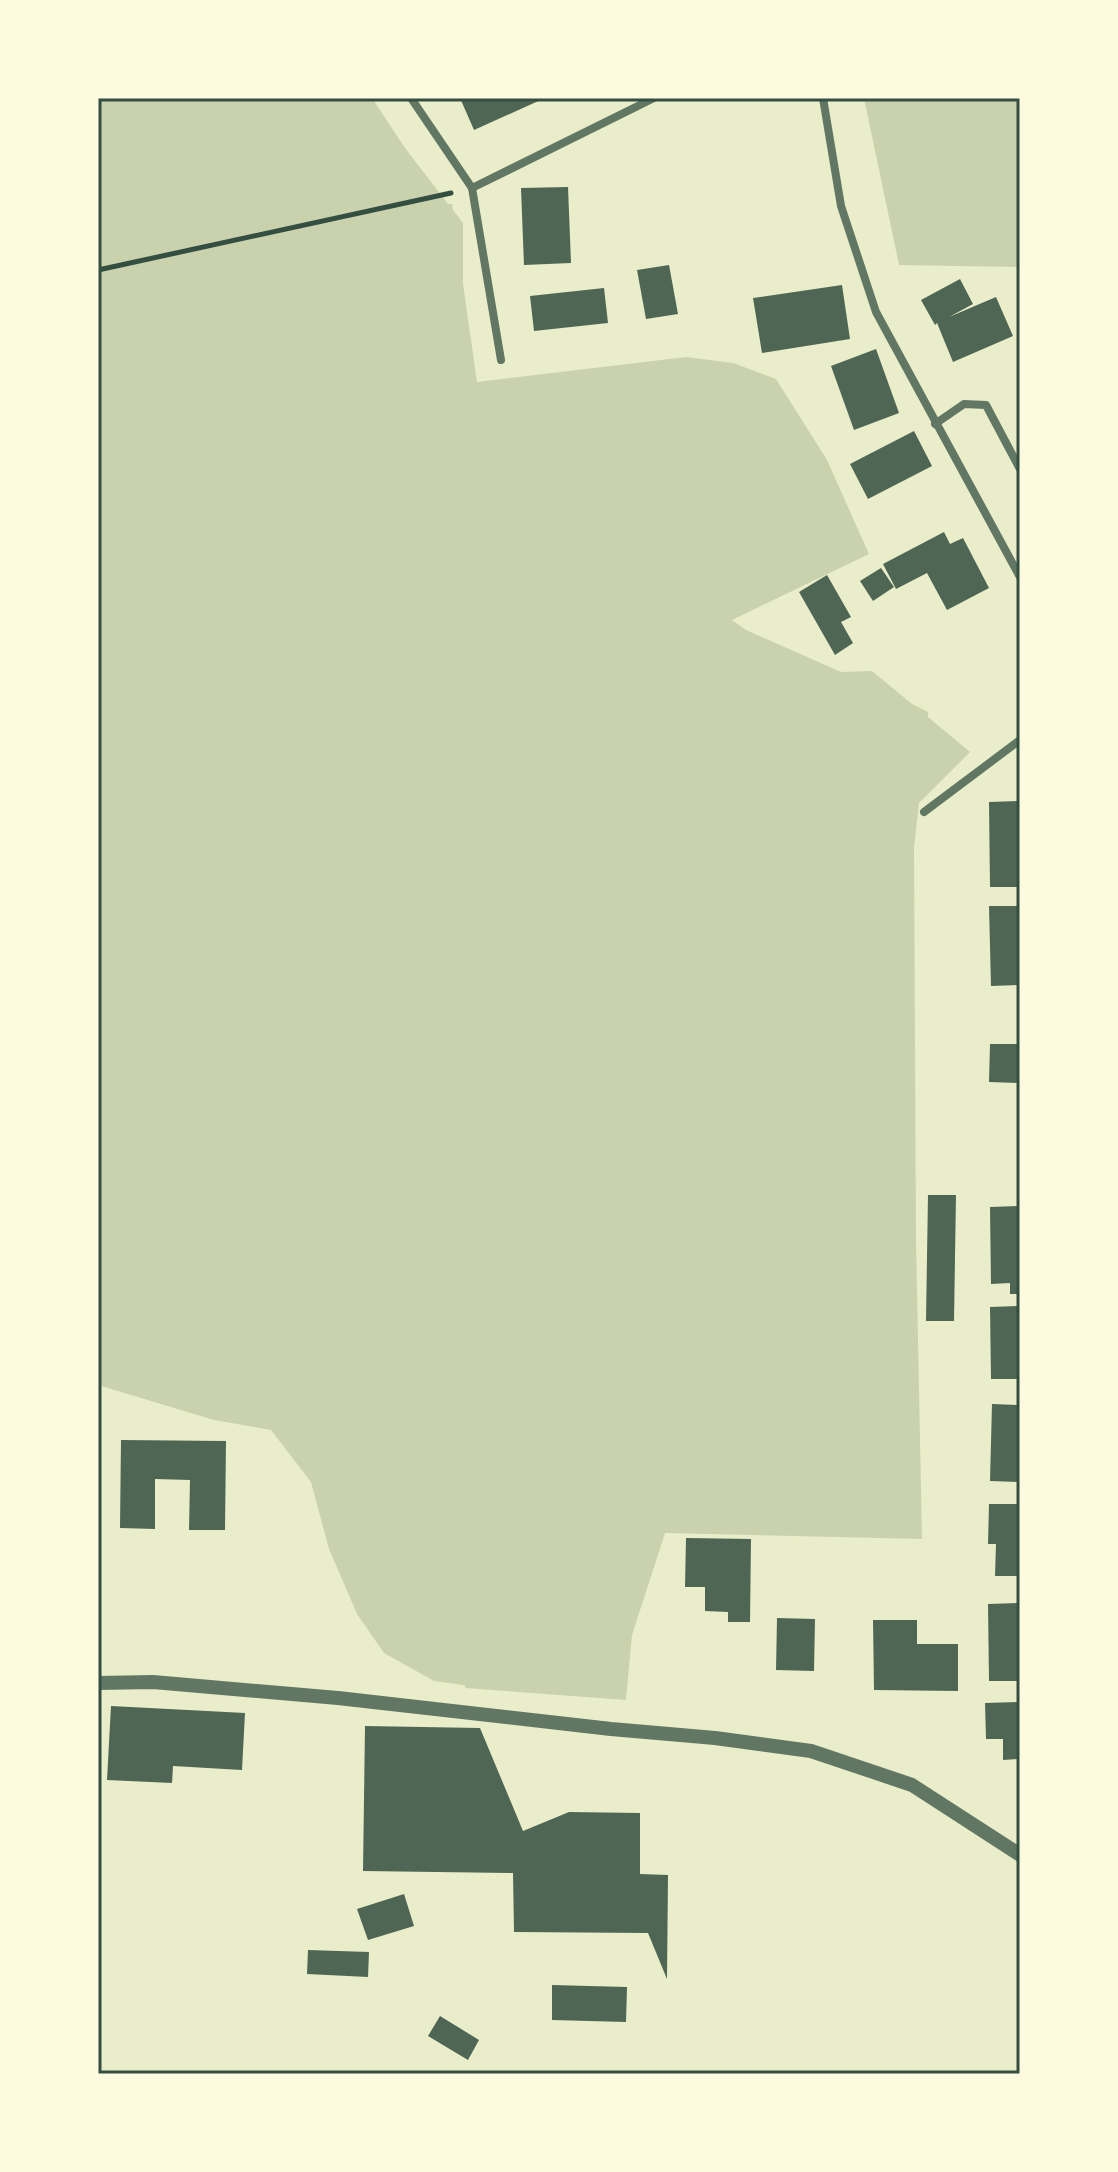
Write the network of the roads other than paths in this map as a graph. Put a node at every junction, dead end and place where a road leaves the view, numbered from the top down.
1 (411, 98) edge
2 (654, 98) edge
3 (823, 98) edge
4 (472, 188) junction
5 (501, 360) dead end
6 (935, 424) junction
7 (1020, 469) edge
8 (1017, 567) edge
9 (1020, 577) edge
10 (1020, 740) edge
11 (924, 812) dead end
12 (98, 1683) edge
13 (1020, 1855) edge

1 - 4 street
2 - 4 street
3 - 6 street
4 - 5 street
6 - 7 street
6 - 8 street
8 - 9 street
10 - 11 street
12 - 13 street

